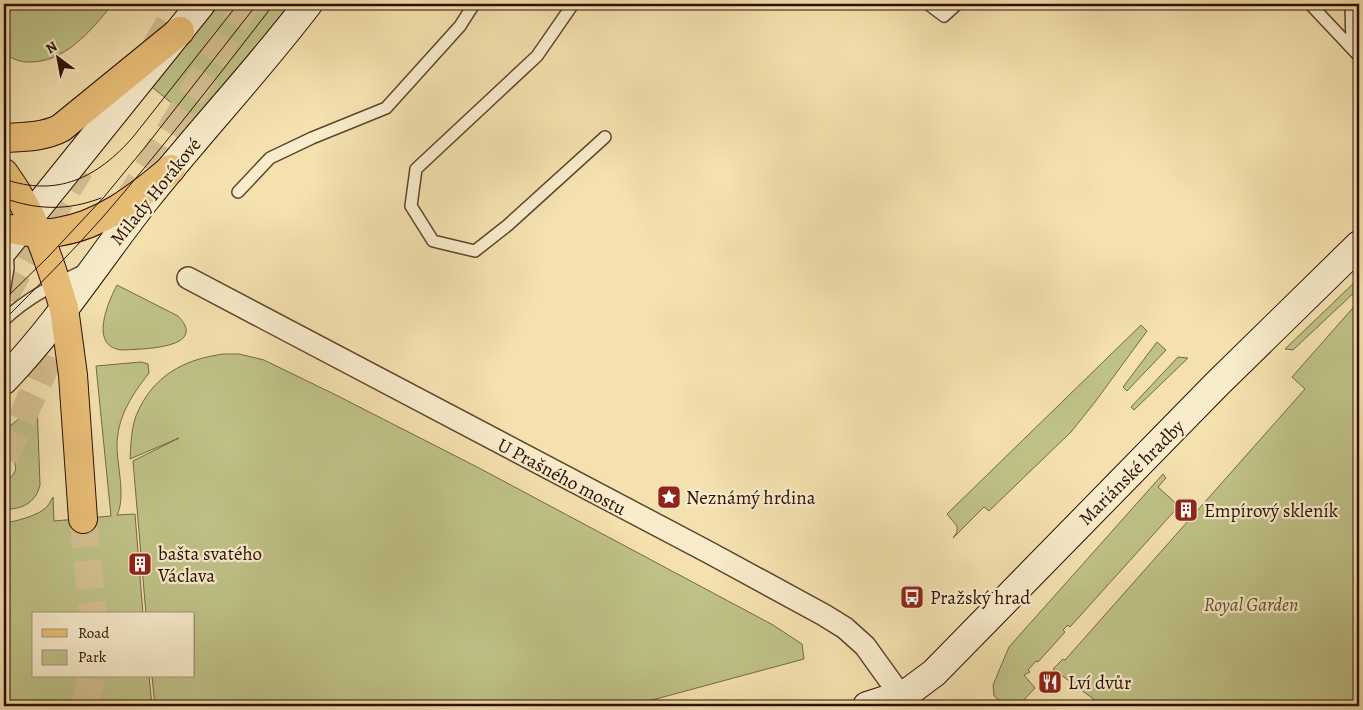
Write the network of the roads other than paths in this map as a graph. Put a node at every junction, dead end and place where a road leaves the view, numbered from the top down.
1 (201, 4) edge
2 (308, 4) edge
3 (474, 4) edge
4 (573, 4) edge
5 (928, 4) edge
6 (957, 4) edge
7 (1310, 4) edge
8 (1351, 4) edge
9 (180, 31) junction
10 (1356, 52) edge
11 (4, 138) edge
12 (605, 138) dead end
13 (171, 169) junction
14 (4, 172) edge
15 (238, 192) dead end
16 (15, 233) edge
17 (1359, 245) edge
18 (188, 278) dead end
19 (4, 292) edge
20 (60, 296) junction
21 (4, 320) edge
22 (4, 380) edge
23 (83, 519) tunnel mouth
24 (904, 701) edge
25 (867, 706) edge

1 - 9 main road
2 - 13 main road, Milady Horákové
3 - 15 lane
4 - 12 lane
5 - 6 lane
7 - 10 lane
8 - 10 lane
9 - 11 main road
9 - 16 main road
13 - 16 main road
13 - 20 main road, Milady Horákové
14 - 16 main road
16 - 19 lane
16 - 20 main road
17 - 24 main road, Mariánské hradby
18 - 24 street, U Prašného mostu
20 - 21 lane
20 - 22 main road, Milady Horákové
20 - 23 main road
24 - 25 main road, Mariánské hradby

